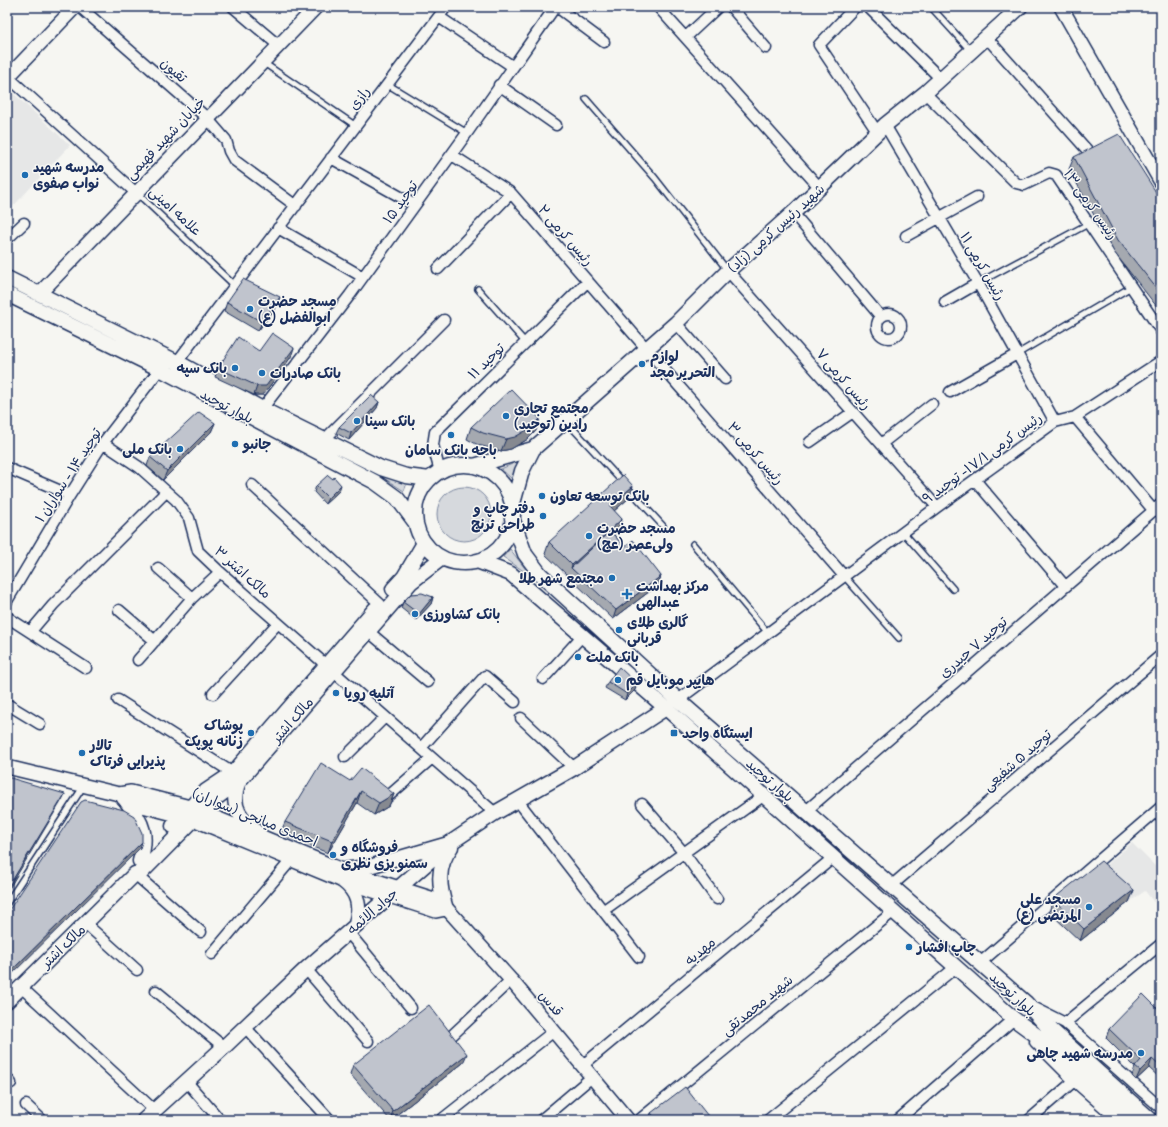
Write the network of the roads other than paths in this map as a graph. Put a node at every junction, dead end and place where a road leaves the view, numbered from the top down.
1 (75, 7) edge
2 (80, 7) edge
3 (233, 7) edge
4 (316, 7) edge
5 (446, 7) edge
6 (556, 7) edge
7 (658, 7) edge
8 (718, 7) edge
9 (731, 7) edge
10 (855, 7) edge
11 (868, 7) edge
12 (931, 7) edge
13 (1019, 7) edge
14 (1061, 7) edge
15 (439, 17) junction
16 (686, 37) junction
17 (987, 38) junction
18 (604, 42) dead end
19 (278, 46) junction
20 (766, 48) dead end
21 (971, 51) junction
22 (262, 62) junction
23 (512, 66) junction
24 (7, 77) edge
25 (941, 79) junction
26 (387, 84) junction
27 (500, 85) junction
28 (925, 92) junction
29 (586, 99) dead end
30 (207, 118) junction
31 (556, 125) dead end
32 (356, 126) junction
33 (882, 129) junction
34 (467, 133) junction
35 (1088, 151) edge
36 (452, 155) junction
37 (331, 158) junction
38 (1161, 182) edge
39 (820, 188) junction
40 (135, 192) junction
41 (511, 193) junction
42 (977, 197) dead end
43 (415, 205) junction
44 (296, 206) junction
45 (793, 213) junction
46 (939, 217) junction
47 (24, 223) dead end
48 (1088, 224) junction
49 (278, 228) junction
50 (906, 236) dead end
51 (7, 239) edge
52 (438, 269) dead end
53 (728, 271) junction
54 (363, 277) junction
55 (7, 278) edge
56 (588, 282) junction
57 (978, 283) junction
58 (234, 285) junction
59 (1131, 287) junction
60 (478, 289) dead end
61 (7, 294) edge
62 (39, 294) junction
63 (945, 302) dead end
64 (881, 317) dead end
65 (444, 320) dead end
66 (676, 323) junction
67 (1161, 330) edge
68 (525, 342) junction
69 (646, 349) junction
70 (1017, 354) junction
71 (1161, 361) edge
72 (177, 362) junction
73 (160, 369) junction
74 (725, 379) dead end
75 (950, 392) dead end
76 (932, 404) dead end
77 (262, 409) junction
78 (853, 412) junction
79 (1075, 417) junction
80 (565, 420) junction
81 (1055, 422) junction
82 (324, 440) junction
83 (810, 442) dead end
84 (104, 443) junction
85 (881, 444) junction
86 (533, 449) junction
87 (474, 466) junction
88 (7, 468) edge
89 (435, 475) junction
90 (975, 480) junction
91 (252, 485) dead end
92 (166, 492) junction
93 (70, 495) junction
94 (937, 507) junction
95 (1157, 507) edge
96 (512, 513) junction
97 (415, 522) junction
98 (663, 526) dead end
99 (903, 532) junction
100 (424, 543) junction
101 (693, 544) dead end
102 (442, 558) junction
103 (477, 561) junction
104 (158, 568) dead end
105 (220, 572) junction
106 (844, 576) junction
107 (1064, 586) junction
108 (953, 588) dead end
109 (192, 598) junction
110 (7, 601) edge
111 (380, 604) junction
112 (119, 610) dead end
113 (7, 618) edge
114 (278, 623) junction
115 (31, 631) junction
116 (369, 632) junction
117 (768, 633) junction
118 (582, 636) junction
119 (899, 638) dead end
120 (155, 641) junction
121 (1161, 655) edge
122 (138, 660) dead end
123 (86, 668) dead end
124 (330, 668) junction
125 (543, 679) dead end
126 (428, 682) dead end
127 (213, 694) dead end
128 (118, 700) dead end
129 (678, 700) junction
130 (514, 702) dead end
131 (7, 704) edge
132 (666, 708) junction
133 (384, 717) junction
134 (521, 718) dead end
135 (40, 724) dead end
136 (421, 748) junction
137 (345, 757) dead end
138 (432, 758) junction
139 (7, 767) edge
140 (574, 768) junction
141 (236, 777) junction
142 (84, 786) junction
143 (206, 791) junction
144 (762, 796) junction
145 (123, 798) junction
146 (166, 800) junction
147 (384, 800) edge
148 (518, 801) junction
149 (642, 804) dead end
150 (1161, 807) edge
151 (806, 811) junction
152 (495, 813) junction
153 (192, 814) junction
154 (218, 830) junction
155 (261, 836) junction
156 (175, 838) junction
157 (455, 839) junction
158 (684, 853) junction
159 (834, 857) junction
160 (292, 859) junction
161 (138, 868) junction
162 (342, 875) junction
163 (891, 886) junction
164 (395, 891) junction
165 (717, 899) dead end
166 (7, 903) edge
167 (424, 906) junction
168 (375, 908) junction
169 (446, 909) junction
170 (604, 910) junction
171 (894, 911) junction
172 (86, 924) junction
173 (352, 928) junction
174 (201, 932) dead end
175 (1161, 945) edge
176 (212, 954) dead end
177 (639, 958) dead end
178 (980, 963) junction
179 (956, 967) junction
180 (306, 969) junction
181 (137, 970) dead end
182 (511, 980) junction
183 (21, 987) junction
184 (156, 991) dead end
185 (7, 1001) edge
186 (1026, 1003) junction
187 (411, 1008) dead end
188 (1014, 1019) junction
189 (1065, 1023) junction
190 (245, 1027) junction
191 (554, 1031) junction
192 (1044, 1032) junction
193 (368, 1040) dead end
194 (446, 1041) edge
195 (224, 1047) junction
196 (583, 1065) junction
197 (593, 1076) junction
198 (1074, 1081) junction
199 (187, 1082) junction
200 (26, 1105) dead end
201 (1161, 1108) edge
202 (154, 1110) junction
203 (1150, 1119) edge
204 (42, 1120) edge
205 (144, 1120) edge
206 (220, 1120) edge
207 (330, 1120) edge
208 (442, 1120) edge
209 (541, 1120) edge
210 (628, 1120) edge
211 (639, 1120) edge
212 (768, 1120) edge
213 (898, 1120) edge
214 (1029, 1120) edge
215 (1116, 1120) edge
216 (1132, 1120) edge

1 - 24 street
2 - 30 street, تقیون
3 - 19 street
4 - 19 street, خیابان شهید فهیمی
5 - 15 street, رازی
6 - 18 street
6 - 23 street, توحید ۱۵
7 - 16 street
8 - 16 street
9 - 20 street
10 - 33 street, رئیس کرمی ۱۱
11 - 25 street
12 - 21 lane
13 - 17 main road, شهید رئیس کرمی (زاد)
14 - 38 street
15 - 23 street
15 - 26 street, رازی
16 - 39 street
17 - 21 main road, شهید رئیس کرمی (زاد)
17 - 35 street
19 - 22 street, خیابان شهید فهیمی
21 - 25 main road, شهید رئیس کرمی (زاد)
22 - 30 street, خیابان شهید فهیمی
22 - 32 lane
23 - 27 street, توحید ۱۵
24 - 40 street, علامه امینی
25 - 28 main road, شهید رئیس کرمی (زاد)
26 - 32 street, رازی
26 - 34 lane
27 - 31 street
27 - 34 street, توحید ۱۵
28 - 33 main road, شهید رئیس کرمی (زاد)
28 - 48 street, رئیس کرمی ۱۳
29 - 53 lane
30 - 40 street, خیابان شهید فهیمی
30 - 44 street, تقیون
32 - 37 street, رازی
33 - 39 main road, شهید رئیس کرمی (زاد)
33 - 46 street, رئیس کرمی ۱۱
34 - 36 street, توحید ۱۵
36 - 41 street, رئیس کرمی ۲
36 - 43 street, توحید ۱۵
37 - 43 street
37 - 44 street, رازی
39 - 45 main road, شهید رئیس کرمی (زاد)
40 - 58 lane, علامه امینی
40 - 62 street, خیابان شهید فهیمی
41 - 52 street
41 - 56 street, رئیس کرمی ۲
42 - 46 street
43 - 54 street, توحید ۱۵
44 - 49 street, رازی
45 - 53 main road, شهید رئیس کرمی (زاد)
45 - 64 street
46 - 50 street
46 - 57 street, رئیس کرمی ۱۱
47 - 51 street
48 - 57 lane
48 - 59 street, رئیس کرمی ۱۳
49 - 54 street
49 - 58 street, رازی
53 - 66 main road, شهید رئیس کرمی (زاد)
53 - 78 street, رئیس کرمی ۷
54 - 77 street, توحید ۱۵
55 - 62 main road, بلوار توحید
56 - 68 street, توحید ۱۱
56 - 69 street, رئیس کرمی ۲
57 - 63 street
57 - 70 street, رئیس کرمی ۱۱
58 - 72 street, رازی
59 - 67 street, رئیس کرمی ۱۳
59 - 70 lane
60 - 68 lane
61 - 73 main road, بلوار توحید
62 - 72 main road, بلوار توحید
65 - 82 street
66 - 69 main road, شهید رئیس کرمی (زاد)
66 - 74 street
68 - 89 street, توحید ۱۱
69 - 80 main road, شهید رئیس کرمی (زاد)
69 - 106 street, رئیس کرمی ۳
70 - 75 street
70 - 81 street, رئیس کرمی ۱۱
71 - 79 street, رئیس کرمی ۱۷/۱- توحید ۹
72 - 77 main road, بلوار توحید
73 - 84 street, توحید ۱۴ - سواران ۱
73 - 97 main road, بلوار توحید
76 - 85 street
77 - 82 main road, بلوار توحید
78 - 83 street
78 - 85 street, رئیس کرمی ۷
79 - 81 street, رئیس کرمی ۱۷/۱- توحید ۹
79 - 95 street
80 - 86 main road, شهید رئیس کرمی (زاد)
80 - 98 lane
81 - 90 street, رئیس کرمی ۱۷/۱- توحید ۹
82 - 89 main road, بلوار توحید
84 - 92 street, مالک اشتر ۳
84 - 93 street, توحید ۱۴ - سواران ۱
85 - 94 street, رئیس کرمی ۷
86 - 87 main road
86 - 96 main road
87 - 89 main road
87 - 96 main road
88 - 93 street
89 - 97 main road
90 - 94 street, رئیس کرمی ۱۷/۱- توحید ۹
90 - 107 street
91 - 111 street
92 - 105 street, مالک اشتر ۳
92 - 115 street
93 - 110 street, توحید ۱۴ - سواران ۱
94 - 99 street, رئیس کرمی ۱۷/۱- توحید ۹
95 - 107 street, توحید ۷ حیدری
96 - 103 main road
96 - 129 main road, بلوار توحید
97 - 100 main road
99 - 106 street, رئیس کرمی ۱۷/۱- توحید ۹
99 - 108 lane
100 - 102 main road
100 - 111 main road, مالک اشتر
101 - 117 lane
102 - 103 main road
102 - 116 main road, مالک اشتر
103 - 118 main road, بلوار توحید
104 - 109 street
105 - 109 street
105 - 114 street, مالک اشتر ۳
106 - 117 street, رئیس کرمی ۱۷/۱- توحید ۹
106 - 119 lane
107 - 151 street, توحید ۷ حیدری
109 - 120 street
111 - 124 main road, مالک اشتر
112 - 120 street
113 - 115 street
114 - 124 street, مالک اشتر ۳
114 - 127 street
115 - 123 street
116 - 124 main road, مالک اشتر
116 - 126 street
117 - 129 street, رئیس کرمی ۱۷/۱- توحید ۹
118 - 125 street
118 - 132 main road, بلوار توحید
120 - 122 street
121 - 163 street, توحید ۵ شفیعی
124 - 133 street, مالک اشتر ۳
124 - 141 main road, مالک اشتر
128 - 141 street
129 - 151 main road, بلوار توحید
130 - 136 street
131 - 135 street
132 - 140 main road, جواد الائمه
132 - 144 main road, بلوار توحید
133 - 136 street, مالک اشتر ۳
133 - 137 street
134 - 140 street
136 - 138 street, مالک اشتر ۳
138 - 147 street
138 - 152 street, مالک اشتر ۳
139 - 142 street, احمدی میانجی (سواران)
140 - 148 main road, جواد الائمه
141 - 143 main road, مالک اشتر
141 - 153 main road, مالک اشتر
141 - 155 main road
142 - 145 street, احمدی میانجی (سواران)
142 - 166 lane
143 - 146 street
143 - 153 main road, مالک اشتر
144 - 158 street
144 - 159 main road, بلوار توحید
145 - 146 street, احمدی میانجی (سواران)
145 - 153 street, احمدی میانجی (سواران)
145 - 161 main road
146 - 153 street, احمدی میانجی (سواران)
148 - 152 main road, جواد الائمه
148 - 170 street
149 - 158 street
150 - 178 street
151 - 163 main road, بلوار توحید
152 - 157 main road, جواد الائمه
153 - 154 street, احمدی میانجی (سواران)
153 - 155 street, احمدی میانجی (سواران)
153 - 156 main road, مالک اشتر
153 - 161 main road, مالک اشتر
154 - 156 street
154 - 160 street, احمدی میانجی (سواران)
155 - 162 street, احمدی میانجی (سواران)
156 - 161 main road, مالک اشتر
157 - 162 street
157 - 164 main road, جواد الائمه
157 - 169 main road
158 - 165 street
158 - 170 street
159 - 171 main road, بلوار توحید
159 - 196 street, مهدیه
160 - 162 street, احمدی میانجی (سواران)
160 - 176 street
161 - 172 main road, مالک اشتر
161 - 174 street
162 - 164 street, احمدی میانجی (سواران)
162 - 173 main road
163 - 178 main road, بلوار توحید
164 - 167 street
164 - 168 main road, جواد الائمه
164 - 169 street, قدس
167 - 168 street
167 - 169 street
168 - 173 main road, جواد الائمه
169 - 182 street, قدس
170 - 177 street
171 - 179 main road, بلوار توحید
171 - 211 street, شهید محمدتقی
172 - 181 street
172 - 183 main road, مالک اشتر
173 - 180 main road, جواد الائمه
173 - 187 street
175 - 189 street
178 - 186 main road, بلوار توحید
179 - 188 main road, بلوار توحید
179 - 212 street
180 - 190 main road, جواد الائمه
180 - 193 street
182 - 191 street, قدس
182 - 194 street
183 - 185 main road, مالک اشتر
183 - 202 street
184 - 195 street
186 - 189 street
186 - 192 main road, بلوار توحید
188 - 192 main road, بلوار توحید
188 - 198 street
188 - 213 street
189 - 201 street
190 - 195 main road, جواد الائمه
190 - 207 street
191 - 196 street, قدس
191 - 208 street
192 - 203 main road
192 - 216 main road
195 - 199 main road, جواد الائمه
196 - 197 street, قدس
197 - 209 street
197 - 210 street, قدس
198 - 214 street
198 - 215 street
199 - 202 main road, جواد الائمه
199 - 206 street
200 - 204 street
202 - 205 main road, جواد الائمه

